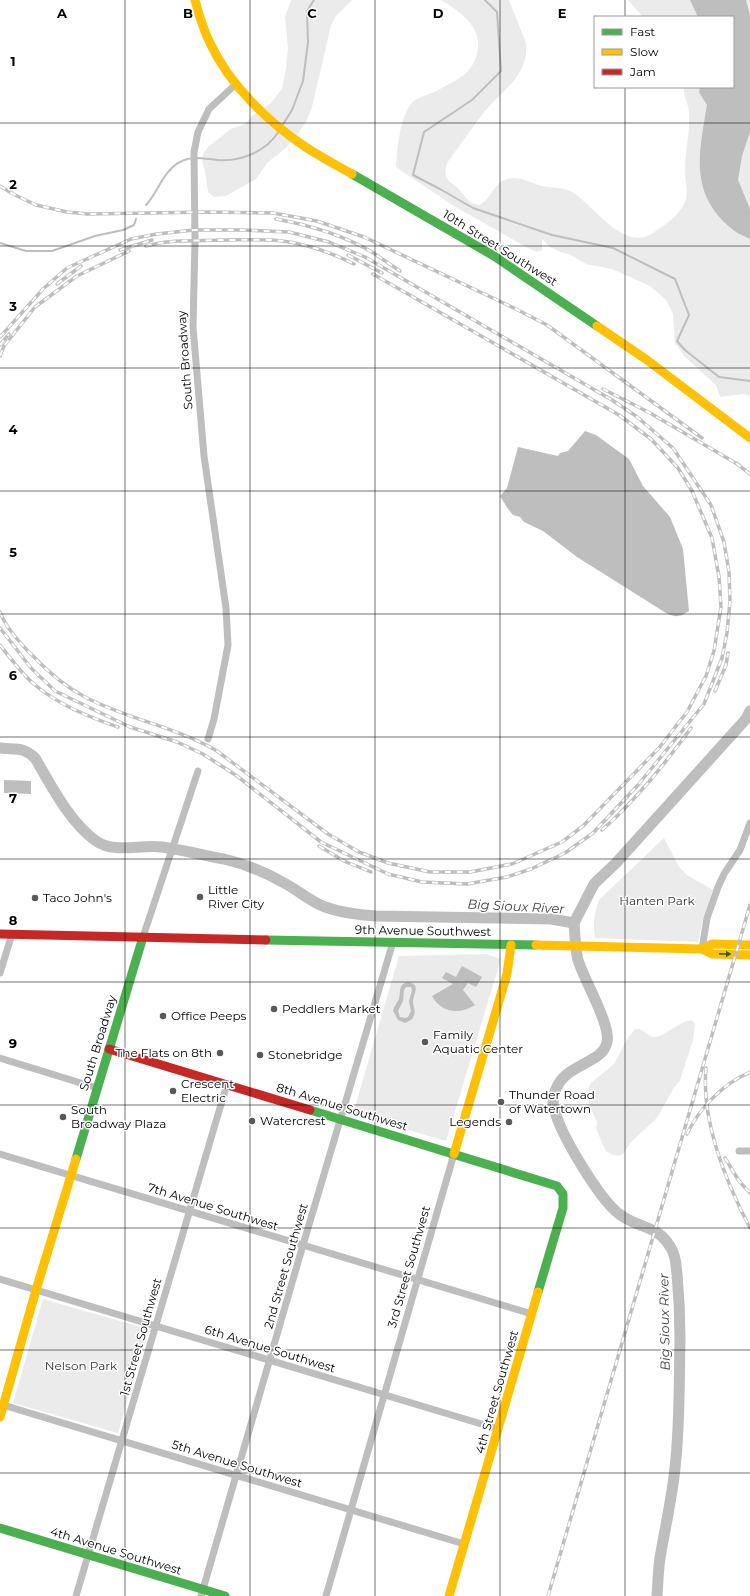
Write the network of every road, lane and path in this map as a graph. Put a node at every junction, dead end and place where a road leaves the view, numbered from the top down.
1 (195, 0) edge
2 (236, 84) junction
3 (750, 438) edge
4 (208, 739) dead end
5 (198, 771) dead end
6 (750, 823) edge
7 (0, 934) edge
8 (12, 934) junction
9 (143, 937) junction
10 (393, 942) junction
11 (511, 945) junction
12 (750, 945) edge
13 (702, 949) junction
14 (750, 954) edge
15 (0, 973) edge
16 (109, 1049) junction
17 (0, 1058) edge
18 (227, 1084) junction
19 (97, 1088) junction
20 (341, 1119) junction
21 (739, 1151) dead end
22 (750, 1151) edge
23 (0, 1154) edge
24 (454, 1154) junction
25 (71, 1176) junction
26 (564, 1194) joint
27 (189, 1211) junction
28 (303, 1245) junction
29 (0, 1279) edge
30 (418, 1280) junction
31 (36, 1290) junction
32 (532, 1314) junction
33 (156, 1326) junction
34 (270, 1360) junction
35 (384, 1395) junction
36 (2, 1404) edge
37 (0, 1417) edge
38 (498, 1429) junction
39 (122, 1440) junction
40 (236, 1475) junction
41 (351, 1510) junction
42 (0, 1528) edge
43 (464, 1544) junction
44 (88, 1555) junction
45 (202, 1593) edge
46 (76, 1596) edge
47 (225, 1596) edge
48 (326, 1596) edge
49 (450, 1596) edge

1 - 2 street
2 - 3 street, 10th Street Southwest
2 - 4 street, South Broadway
5 - 9 street, South Broadway
6 - 13 street
7 - 8 street, 9th Avenue Southwest
8 - 9 street, 9th Avenue Southwest
8 - 15 street
9 - 10 street, 9th Avenue Southwest
9 - 16 street, South Broadway
10 - 11 street, 9th Avenue Southwest
10 - 20 street, 2nd Street Southwest
11 - 13 street, 9th Avenue Southwest
11 - 24 street, 3rd Street Southwest
12 - 13 street, 9th Avenue Southwest
13 -> 14 street, 9th Avenue Southwest
16 - 18 street, 8th Avenue Southwest
16 - 19 street, South Broadway
17 - 19 street
18 - 20 street, 8th Avenue Southwest
18 - 27 street, 1st Street Southwest
19 - 25 street, South Broadway
20 - 24 street, 8th Avenue Southwest
20 - 28 street, 2nd Street Southwest
21 - 22 street
23 - 25 street, 7th Avenue Southwest
24 - 26 street, 8th Avenue Southwest
24 - 30 street, 3rd Street Southwest
25 - 27 street, 7th Avenue Southwest
25 - 31 street, South Broadway
26 - 32 street, 4th Street Southwest
27 - 28 street, 7th Avenue Southwest
27 - 33 street, 1st Street Southwest
28 - 30 street, 7th Avenue Southwest
28 - 34 street, 2nd Street Southwest
29 - 31 street, 6th Avenue Southwest
30 - 32 street, 7th Avenue Southwest
30 - 35 street, 3rd Street Southwest
31 - 33 street, 6th Avenue Southwest
31 - 36 street, South Broadway
32 - 38 street, 4th Street Southwest
33 - 34 street, 6th Avenue Southwest
33 - 39 street, 1st Street Southwest
34 - 35 street, 6th Avenue Southwest
34 - 40 street, 2nd Street Southwest
35 - 38 street, 6th Avenue Southwest
35 - 41 street, 3rd Street Southwest
36 - 37 street, South Broadway
36 - 39 street, 5th Avenue Southwest
38 - 43 street, 4th Street Southwest
39 - 40 street, 5th Avenue Southwest
39 - 44 street, 1st Street Southwest
40 - 41 street, 5th Avenue Southwest
40 - 45 street, 2nd Street Southwest
41 - 43 street, 5th Avenue Southwest
41 - 48 street, 3rd Street Southwest
42 - 44 street, 4th Avenue Southwest
43 - 49 street, 4th Street Southwest
44 - 45 street, 4th Avenue Southwest
44 - 46 street, 1st Street Southwest
45 - 47 street, 4th Avenue Southwest

